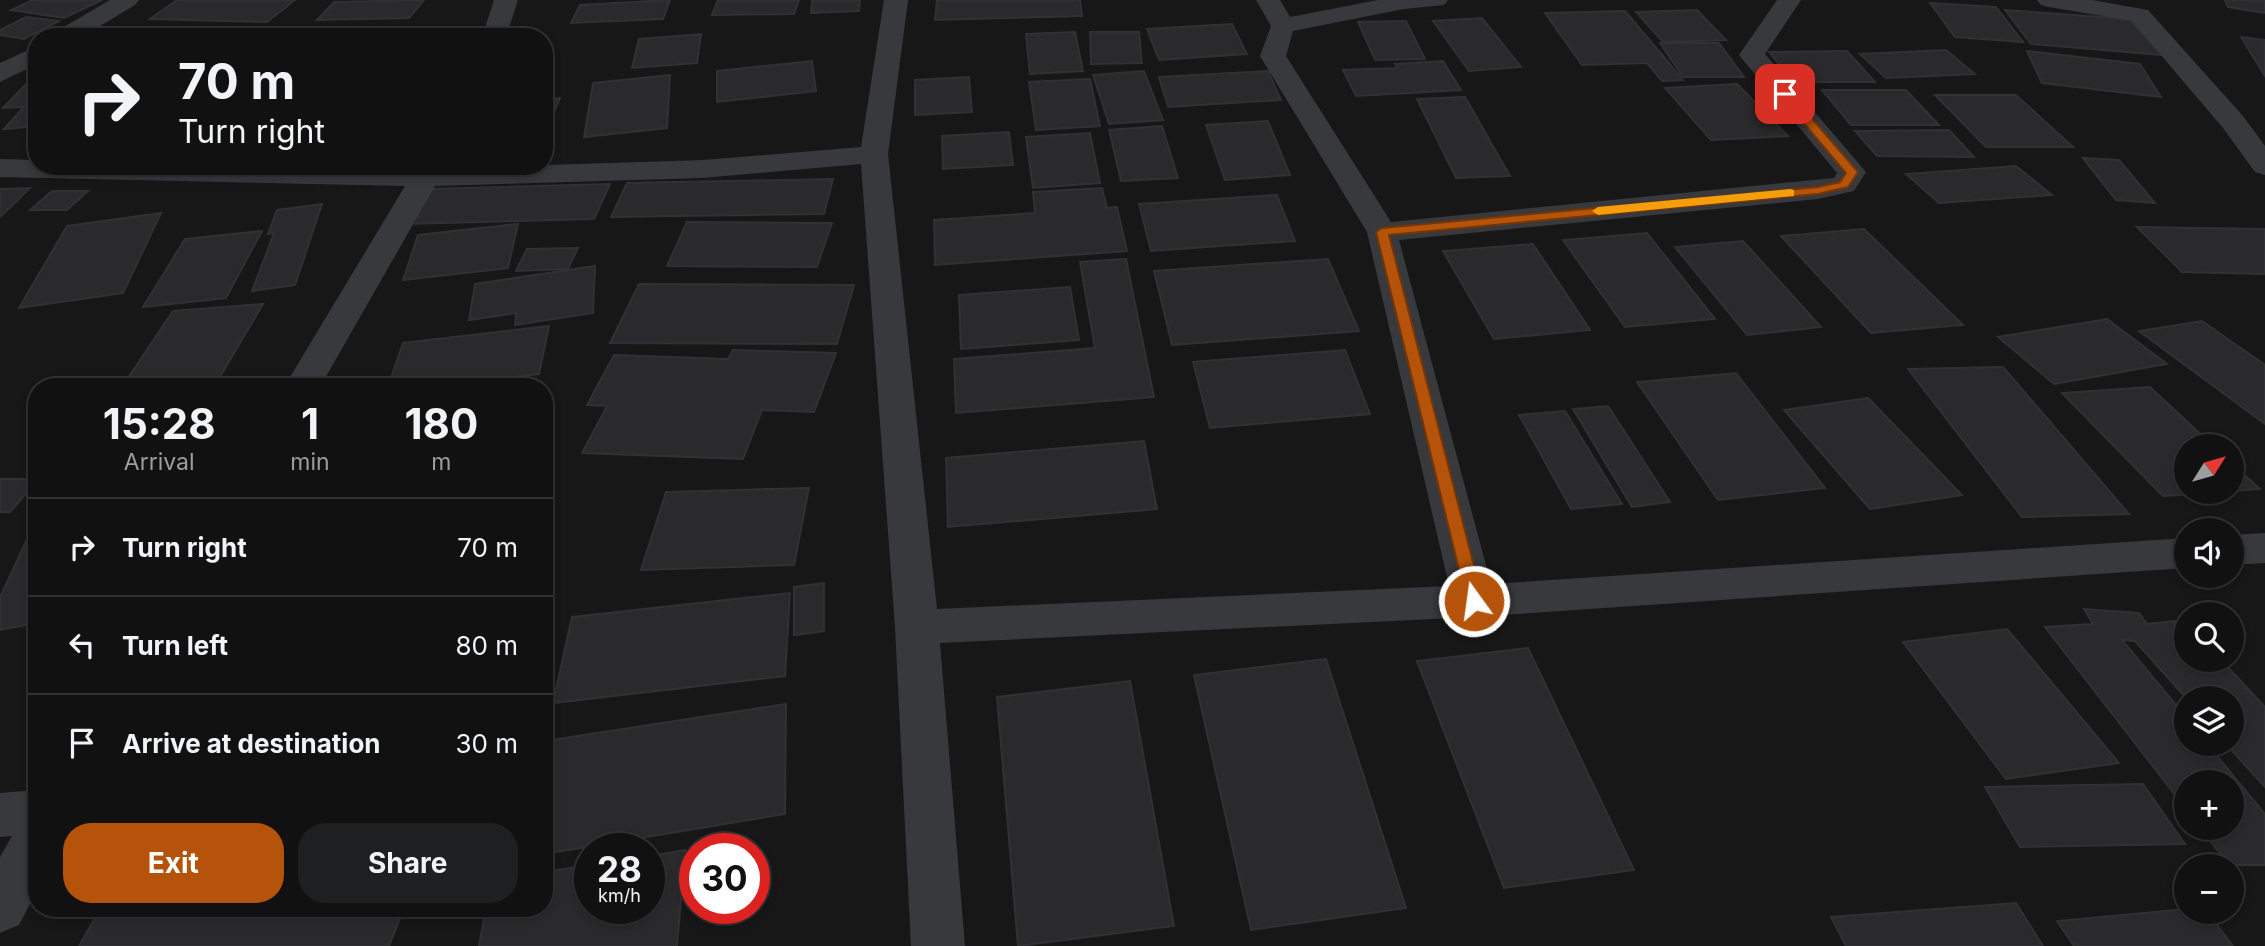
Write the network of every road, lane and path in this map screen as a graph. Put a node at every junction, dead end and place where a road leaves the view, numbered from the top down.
1 (127, 0) edge
2 (506, 0) edge
3 (896, 0) edge
4 (1436, 0) edge
5 (1789, 0) edge
6 (2049, 0) edge
7 (2140, 7) edge
8 (1275, 13) edge
9 (79, 28) edge
10 (497, 28) edge
11 (28, 57) edge
12 (0, 74) edge
13 (2233, 122) junction
14 (2265, 125) edge
15 (874, 154) junction
16 (2265, 166) edge
17 (0, 168) edge
18 (28, 168) edge
19 (553, 171) edge
20 (431, 175) edge
21 (1382, 232) junction
22 (307, 378) edge
23 (2265, 548) edge
24 (2244, 549) edge
25 (2174, 554) edge
26 (1474, 601) junction
27 (917, 627) junction
28 (28, 813) edge
29 (0, 815) edge
30 (28, 856) edge
31 (0, 908) edge
32 (938, 946) edge

1 - 9 street
2 - 10 street
3 - 15 street
4 - 8 street
5 - 21 street
6 - 7 street
7 - 13 street
8 - 21 street
11 - 12 street
13 - 14 street
13 - 16 street
15 - 19 street
15 - 27 street
17 - 18 street
20 - 22 street
21 - 26 street
23 - 24 street
25 - 26 street
26 - 27 street
27 - 32 street
28 - 29 street
30 - 31 street

